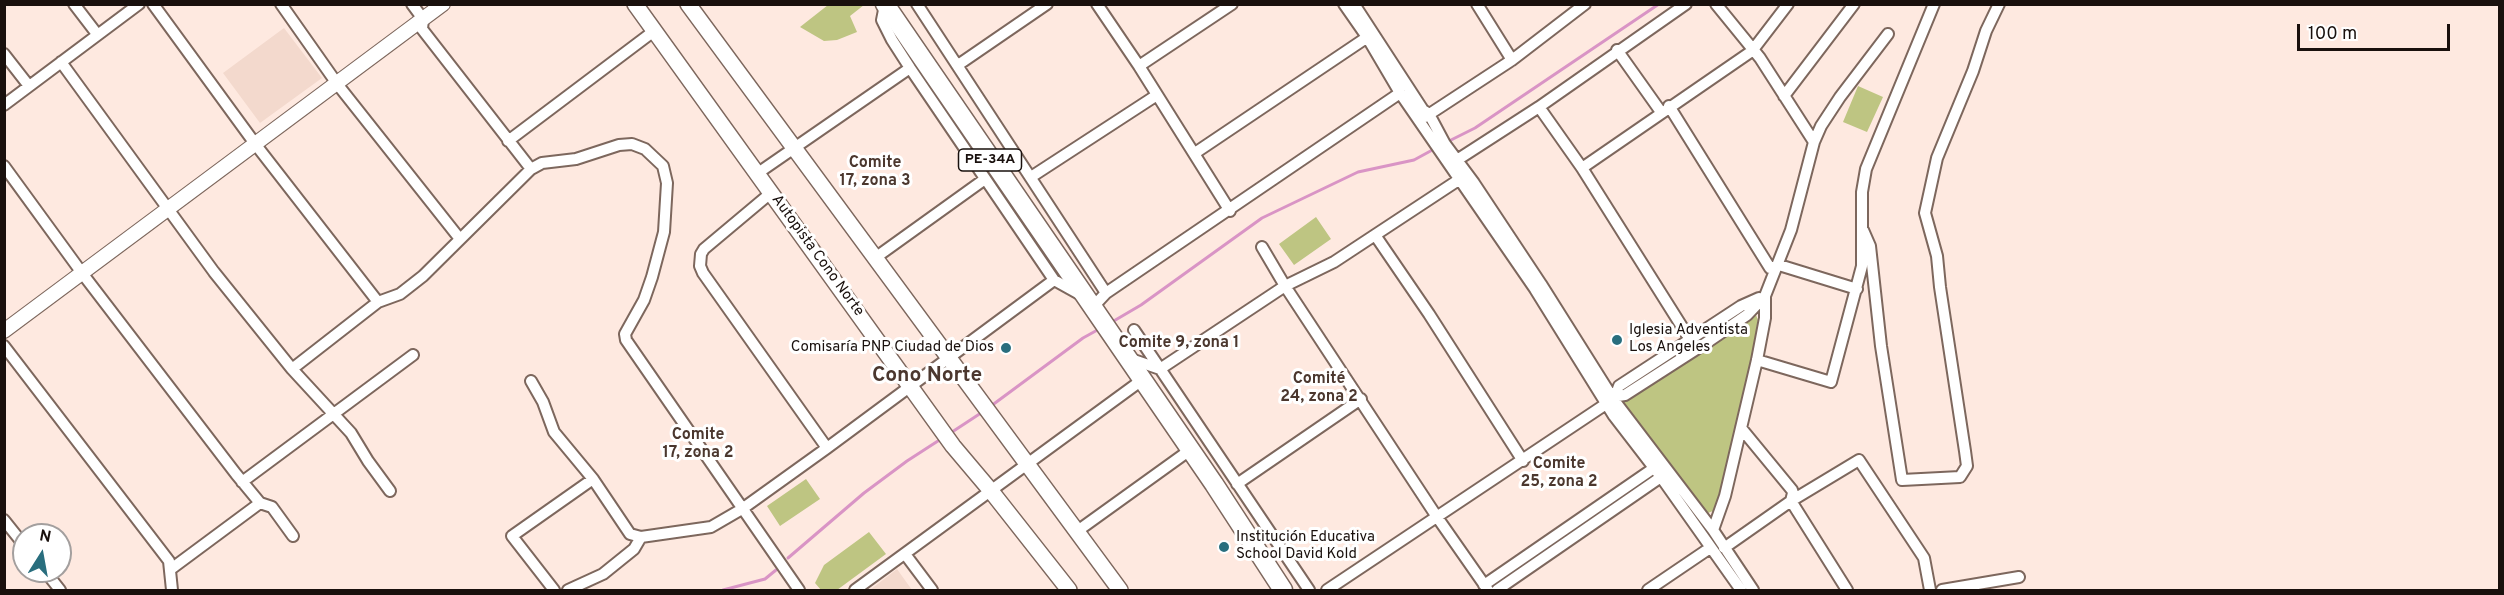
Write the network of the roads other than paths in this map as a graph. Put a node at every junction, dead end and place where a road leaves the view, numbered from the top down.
1 (74, 4) edge
2 (139, 4) edge
3 (153, 4) edge
4 (281, 4) edge
5 (412, 4) edge
6 (444, 4) edge
7 (635, 4) edge
8 (688, 4) edge
9 (917, 4) edge
10 (1047, 4) edge
11 (1097, 4) edge
12 (1232, 4) edge
13 (1344, 4) edge
14 (1354, 4) edge
15 (1477, 4) edge
16 (1585, 4) edge
17 (1686, 4) edge
18 (1716, 4) edge
19 (1788, 4) edge
20 (1854, 4) edge
21 (1999, 4) edge
22 (885, 5) edge
23 (1932, 5) edge
24 (423, 19) junction
25 (654, 31) junction
26 (97, 34) junction
27 (1888, 34) dead end
28 (1371, 35) junction
29 (1617, 50) junction
30 (1752, 51) junction
31 (4, 54) edge
32 (1512, 60) junction
33 (61, 62) junction
34 (958, 65) junction
35 (1139, 66) junction
36 (910, 68) junction
37 (338, 85) junction
38 (28, 86) junction
39 (1400, 93) junction
40 (1157, 95) junction
41 (1784, 96) junction
42 (4, 105) edge
43 (1539, 107) junction
44 (1665, 109) junction
45 (1424, 117) junction
46 (508, 141) junction
47 (1814, 142) junction
48 (256, 145) junction
49 (796, 148) junction
50 (1195, 153) junction
51 (1457, 160) junction
52 (4, 166) edge
53 (1582, 168) junction
54 (531, 169) junction
55 (758, 173) junction
56 (1031, 177) junction
57 (985, 179) junction
58 (1460, 179) junction
59 (772, 192) junction
60 (169, 207) junction
61 (1230, 211) junction
62 (1863, 230) junction
63 (1375, 235) junction
64 (460, 239) junction
65 (1262, 247) dead end
66 (875, 258) junction
67 (1779, 266) junction
68 (82, 273) junction
69 (1054, 280) junction
70 (1285, 286) junction
71 (1857, 289) junction
72 (1106, 293) junction
73 (1765, 296) junction
74 (378, 302) junction
75 (1091, 307) junction
76 (1134, 330) dead end
77 (4, 331) edge
78 (1693, 344) junction
79 (4, 346) edge
80 (413, 355) dead end
81 (1125, 356) junction
82 (948, 357) junction
83 (1757, 360) junction
84 (292, 369) junction
85 (1160, 369) junction
86 (1142, 380) junction
87 (531, 381) dead end
88 (911, 386) junction
89 (1361, 399) junction
90 (1610, 402) junction
91 (333, 412) junction
92 (1741, 428) junction
93 (827, 448) junction
94 (1190, 450) junction
95 (1523, 460) junction
96 (1026, 463) junction
97 (1654, 468) junction
98 (1661, 477) junction
99 (593, 479) junction
100 (242, 482) junction
101 (1237, 484) junction
102 (390, 491) dead end
103 (991, 491) junction
104 (1791, 501) junction
105 (260, 503) junction
106 (742, 510) junction
107 (1437, 517) junction
108 (1713, 530) junction
109 (1076, 532) junction
110 (293, 536) dead end
111 (641, 537) junction
112 (1710, 548) junction
113 (1724, 548) junction
114 (905, 554) junction
115 (171, 569) junction
116 (2019, 577) dead end
117 (1486, 588) edge
118 (172, 591) edge
119 (554, 591) edge
120 (568, 591) edge
121 (799, 591) edge
122 (855, 591) edge
123 (932, 591) edge
124 (1069, 591) edge
125 (1120, 591) edge
126 (1283, 591) edge
127 (1309, 591) edge
128 (1328, 591) edge
129 (1497, 591) edge
130 (1648, 591) edge
131 (1741, 591) edge
132 (1753, 591) edge
133 (1847, 591) edge
134 (1930, 591) edge
135 (1942, 591) edge

1 - 26 street
2 - 26 street
3 - 48 street
4 - 37 street
5 - 24 street
6 - 24 street
7 - 25 main road, Autopista Cono Norte
8 - 49 main road
9 - 34 street
10 - 34 street
11 - 35 street
12 - 35 street
13 - 28 street
14 - 28 street
15 - 32 street
16 - 32 street
17 - 29 street
18 - 30 street
19 - 30 street
20 - 41 street
21 - 62 street
22 - 36 street
22 - 75 highway, PE-34A
23 - 62 street
24 - 37 street
24 - 46 street
25 - 46 street
25 - 55 main road, Autopista Cono Norte
26 - 33 street
27 - 47 street
28 - 39 street
28 - 45 street
28 - 50 street
29 - 43 street
29 - 44 street
30 - 41 street
30 - 44 street
31 - 38 street
32 - 45 street
33 - 38 street
33 - 60 street
34 - 56 street
35 - 40 street
36 - 49 street
36 - 57 street
37 - 48 street
37 - 64 street
38 - 42 street
39 - 45 street
39 - 61 street
40 - 50 street
40 - 56 street
41 - 47 street
43 - 51 street
43 - 53 street
44 - 53 street
44 - 67 street
45 - 51 street
45 - 58 street
46 - 54 street
47 - 67 street
48 - 60 street
48 - 74 street
49 - 55 street
49 - 66 main road
50 - 61 street
51 - 90 street
52 - 68 street
53 - 78 street
54 - 64 street
54 - 106 street
55 - 59 main road, Autopista Cono Norte
56 - 72 street
57 - 66 street
57 - 69 street
58 - 63 street
58 - 90 street
59 - 88 main road, Autopista Cono Norte
59 - 93 street
60 - 68 street
60 - 84 street
61 - 72 street
62 - 71 street
63 - 70 street
63 - 95 street
64 - 74 street
65 - 70 street
66 - 82 main road
67 - 71 street
67 - 73 street
68 - 77 street
68 - 100 street
69 - 75 street
69 - 82 street
70 - 85 street
70 - 89 street
71 - 83 street
72 - 75 street
73 - 78 street
73 - 83 street
74 - 84 street
75 - 81 highway, PE-34A
76 - 85 street
78 - 90 street
79 - 115 street
80 - 91 street
81 - 85 street
81 - 86 highway, PE-34A
82 - 88 street
82 - 96 main road
83 - 92 street
84 - 91 street
85 - 101 street
86 - 94 highway, PE-34A
86 - 96 street
87 - 99 street
88 - 93 street
88 - 103 main road, Autopista Cono Norte
89 - 101 street
89 - 107 street
90 - 95 street
90 - 97 street
90 - 108 street
91 - 100 street
91 - 102 street
92 - 104 street
92 - 108 street
93 - 106 street
94 - 109 street
94 - 126 highway, PE-34A
95 - 107 street
96 - 103 street
96 - 109 main road
97 - 98 street
97 - 117 street
98 - 112 street
98 - 129 street
99 - 111 street
99 - 119 street
100 - 105 street
101 - 127 street
103 - 114 street
103 - 124 main road, Autopista Cono Norte
104 - 113 street
104 - 133 street
104 - 134 street
105 - 110 street
105 - 115 street
106 - 111 street
106 - 121 street
107 - 117 street
107 - 128 street
108 - 113 street
109 - 125 main road
111 - 120 street
112 - 130 street
112 - 131 street
113 - 132 street
114 - 122 street
114 - 123 street
115 - 118 street
116 - 135 street

